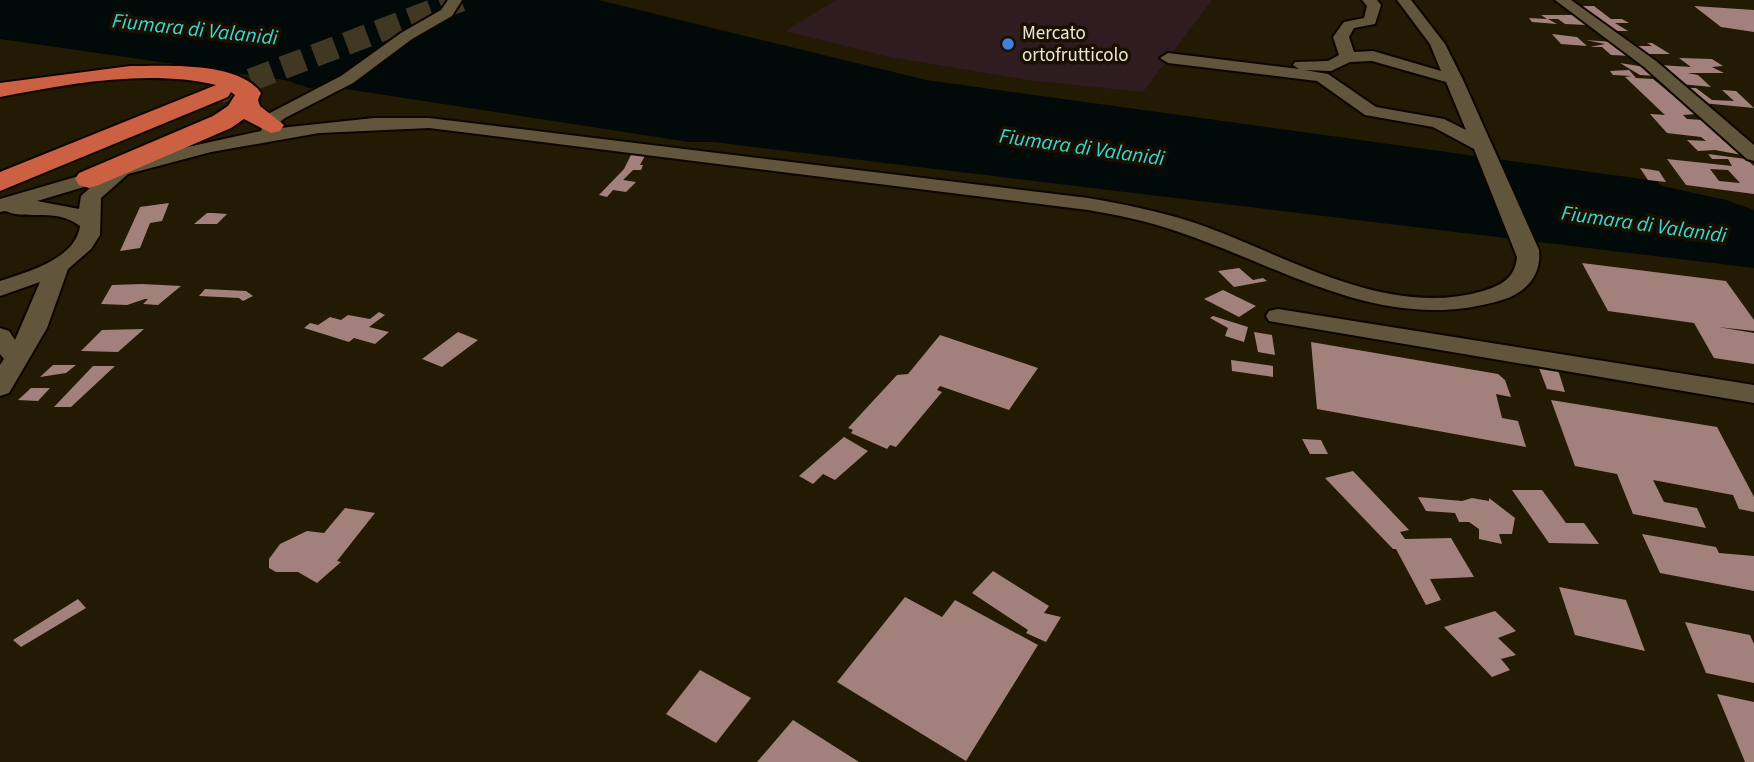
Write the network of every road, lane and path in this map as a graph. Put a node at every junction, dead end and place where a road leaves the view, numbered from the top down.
1 (455, 0) edge
2 (1369, 0) edge
3 (1404, 0) edge
4 (1562, 0) edge
5 (1347, 58) junction
6 (1331, 66) junction
7 (1455, 80) junction
8 (1341, 89) junction
9 (0, 90) edge
10 (246, 101) junction
11 (139, 110) junction
12 (168, 113) junction
13 (271, 128) junction
14 (1484, 147) junction
15 (1754, 155) edge
16 (0, 158) edge
17 (0, 167) edge
18 (124, 169) junction
19 (89, 179) junction
20 (0, 182) edge
21 (0, 188) edge
22 (0, 208) edge
23 (89, 223) junction
24 (58, 264) junction
25 (0, 289) edge
26 (0, 301) edge
27 (1278, 316) dead end
28 (36, 328) junction
29 (0, 336) edge
30 (17, 360) junction
31 (0, 387) edge
32 (1754, 394) edge

1 - 13 street
2 - 5 street
3 - 7 street
4 - 15 street
5 - 6 street
5 - 7 street
6 - 8 street
6 - 8 street
7 - 14 street
8 - 14 street
9 - 10 highway
10 - 13 highway
10 - 19 highway
11 - 12 highway
11 - 16 highway
11 - 17 highway
12 - 20 highway
12 - 21 highway
13 - 14 street
13 - 18 street
18 - 19 street
18 - 23 street
19 - 22 street
22 - 23 street
23 - 24 street
24 - 25 street
24 - 28 street
26 - 28 street
27 - 32 street
28 - 30 street
29 - 30 street
30 - 31 street

